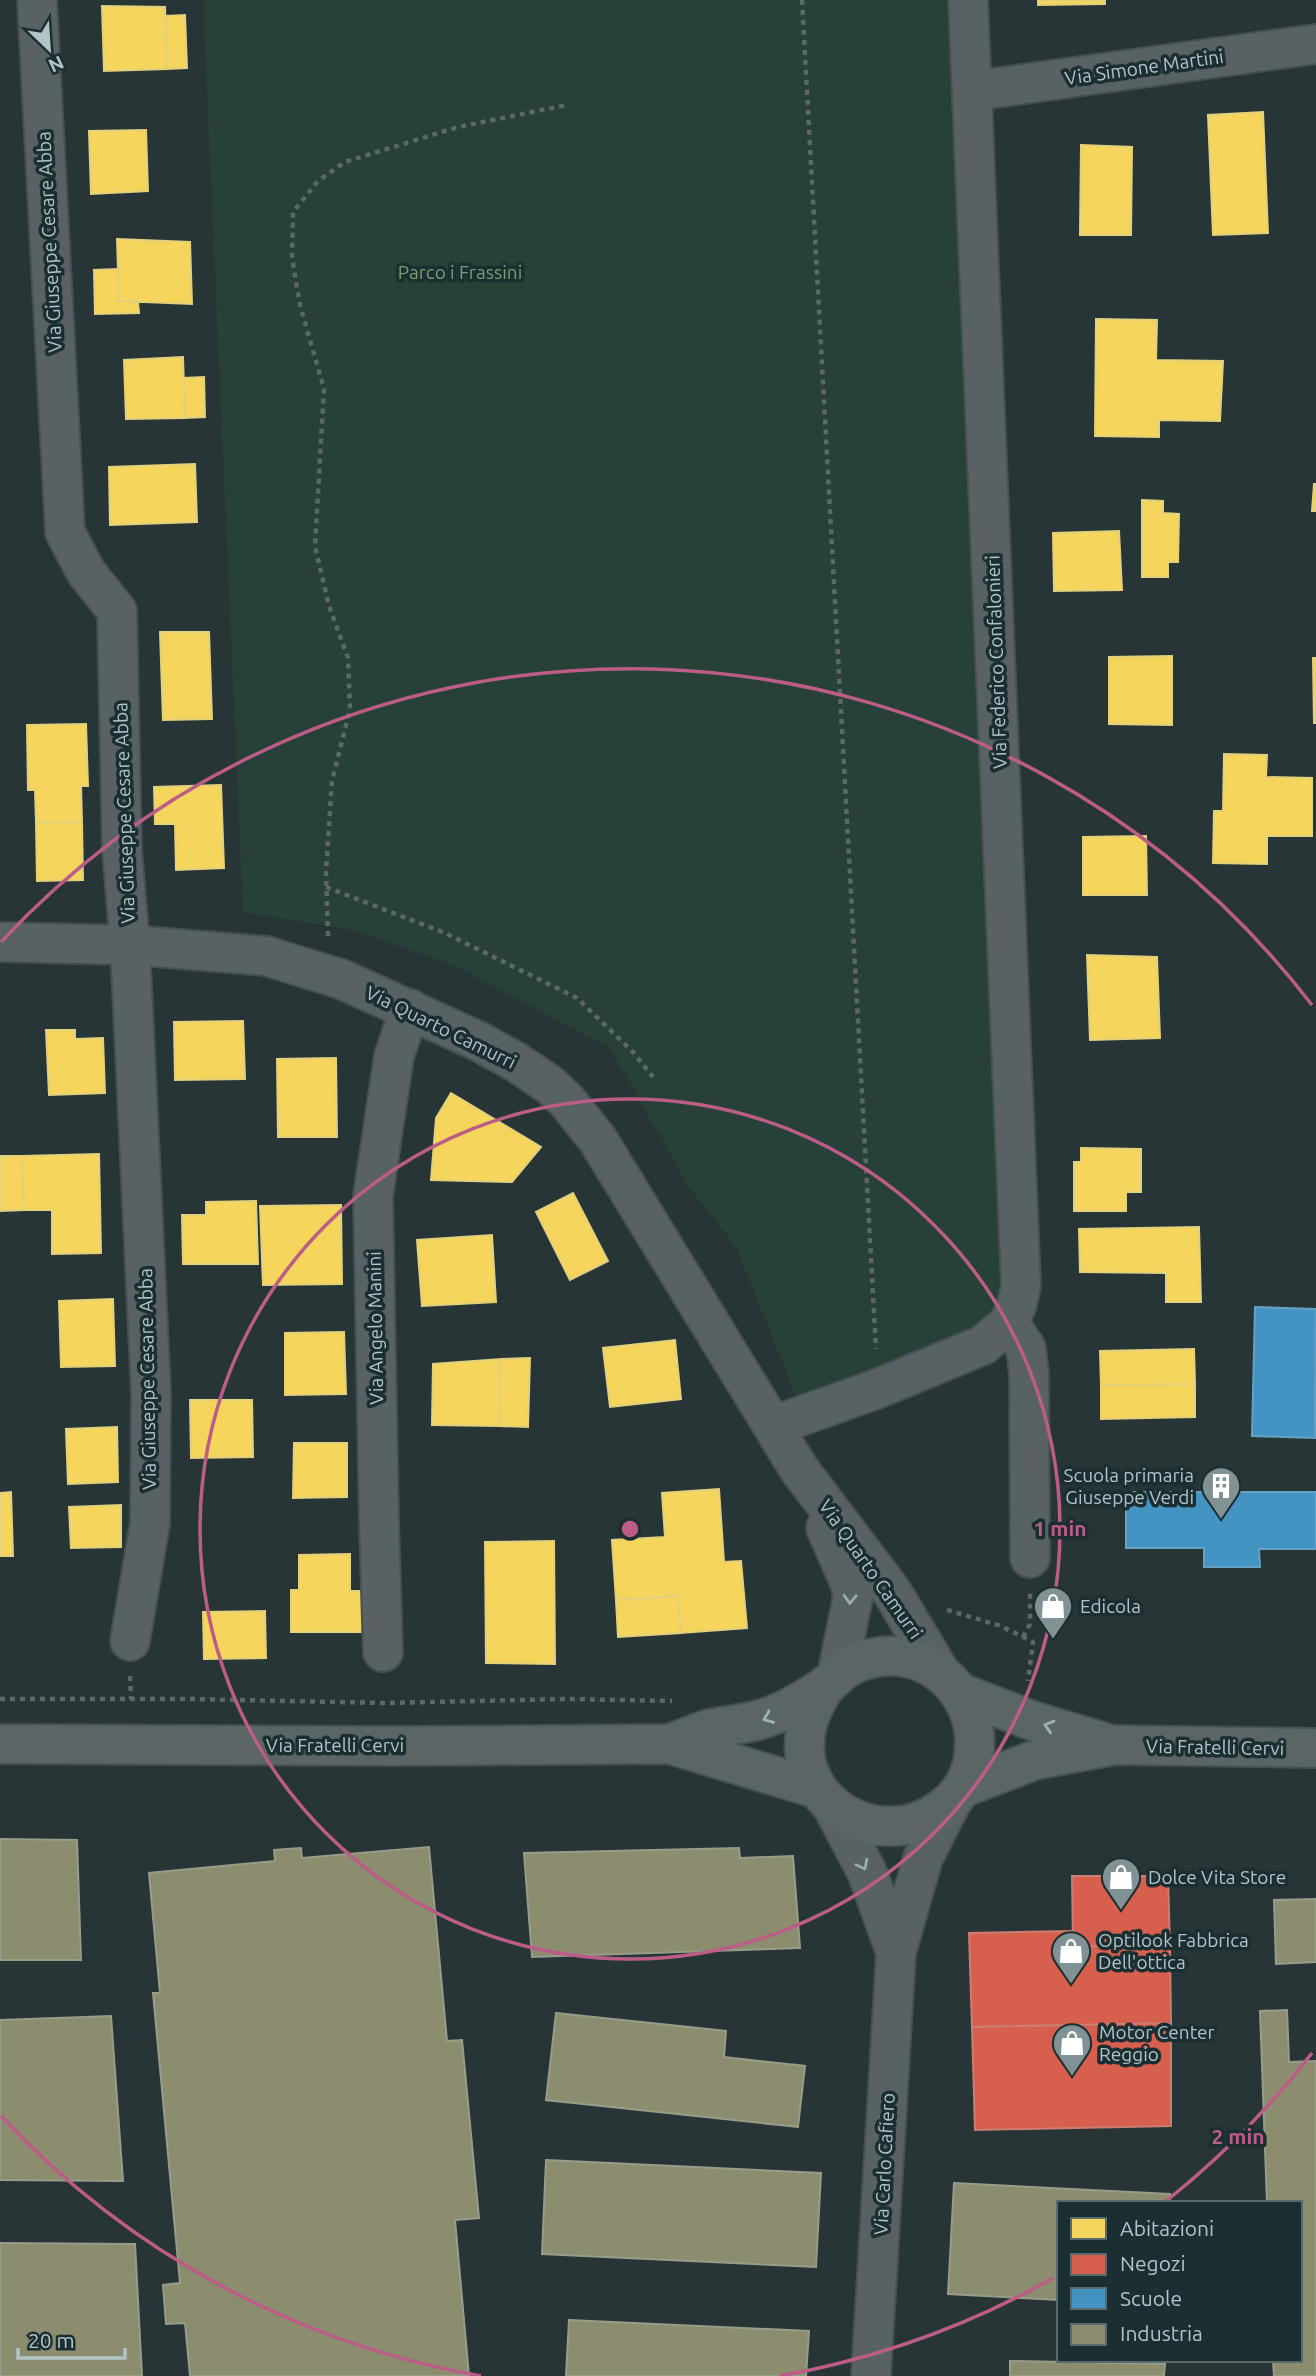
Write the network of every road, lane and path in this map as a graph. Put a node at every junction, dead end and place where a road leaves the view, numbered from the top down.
1 (37, 0) edge
2 (803, 0) edge
3 (968, 0) edge
4 (1316, 44) edge
5 (972, 91) junction
6 (566, 104) dead end
7 (326, 887) junction
8 (328, 941) dead end
9 (0, 942) edge
10 (130, 945) junction
11 (410, 1009) junction
12 (653, 1077) dead end
13 (1009, 1323) junction
14 (878, 1388) junction
15 (773, 1426) junction
16 (799, 1469) junction
17 (1030, 1558) joint
18 (892, 1592) junction
19 (1023, 1637) junction
20 (130, 1641) dead end
21 (383, 1652) dead end
22 (832, 1680) junction
23 (950, 1683) junction
24 (1027, 1690) dead end
25 (0, 1699) edge
26 (682, 1701) dead end
27 (0, 1744) edge
28 (670, 1744) junction
29 (1115, 1745) junction
30 (1316, 1748) edge
31 (957, 1795) junction
32 (825, 1796) junction
33 (896, 1953) junction
34 (871, 2376) edge

1 - 10 street, Via Giuseppe Cesare Abba
2 - 14 path
3 - 5 street, Via Federico Confalonieri
4 - 5 street, Via Simone Martini
5 - 13 street, Via Federico Confalonieri
6 - 7 path
7 - 8 path
7 - 12 path
9 - 10 street, Via Quarto Camurri
10 - 11 street, Via Quarto Camurri
10 - 20 street, Via Giuseppe Cesare Abba
11 - 15 street, Via Quarto Camurri
11 - 21 street, Via Angelo Manini
13 - 14 street
13 - 17 street
14 - 15 street
15 - 16 street, Via Quarto Camurri
16 - 18 street, Via Quarto Camurri
16 -> 22 street, Via Quarto Camurri
17 - 19 path
18 - 19 path
18 - 23 street, Via Quarto Camurri
19 - 24 path
22 - 23 main road, Via Fratelli Cervi
22 -> 28 main road, Via Fratelli Cervi
22 - 32 main road
29 -> 23 main road, Via Fratelli Cervi
23 - 31 main road
25 - 26 path
27 - 28 main road, Via Fratelli Cervi
28 - 32 main road, Via Fratelli Cervi
29 - 30 main road, Via Fratelli Cervi
29 - 31 main road, Via Fratelli Cervi
31 - 32 main road, Via Fratelli Cervi
31 - 33 street, Via Carlo Cafiero
32 -> 33 street, Via Carlo Cafiero
33 - 34 street, Via Carlo Cafiero

